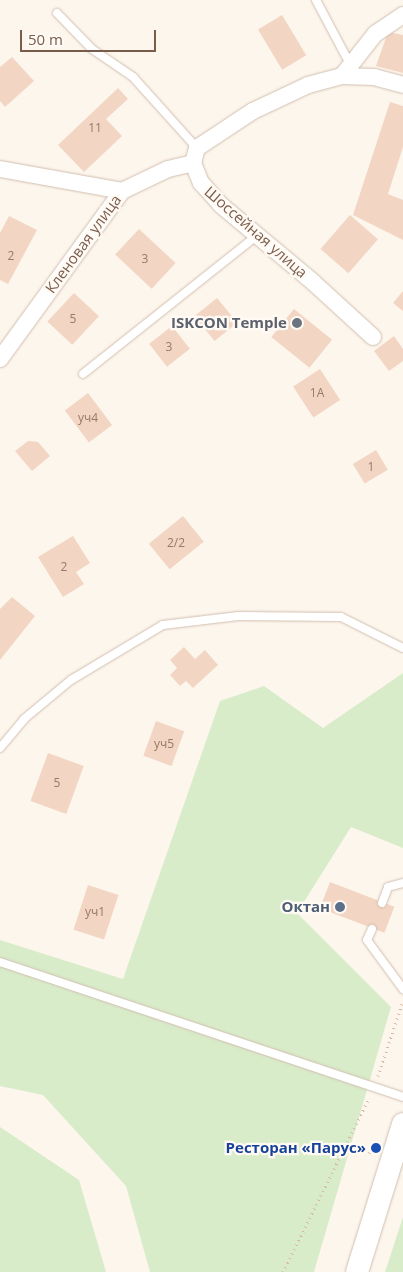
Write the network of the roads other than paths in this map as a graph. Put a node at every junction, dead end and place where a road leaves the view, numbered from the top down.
1 (316, 0) edge
2 (57, 13) dead end
3 (403, 15) edge
4 (346, 70) junction
5 (403, 85) edge
6 (195, 155) junction
7 (0, 168) edge
8 (122, 191) junction
9 (258, 236) junction
10 (373, 336) dead end
11 (0, 359) edge
12 (83, 374) dead end
13 (403, 648) edge
14 (0, 748) edge
15 (403, 883) edge
16 (382, 902) dead end
17 (372, 929) dead end
18 (0, 962) edge
19 (403, 989) edge
20 (403, 1097) edge
21 (403, 1124) edge
22 (357, 1272) edge

1 - 4 lane
2 - 6 lane
3 - 4 street
4 - 5 street
4 - 6 street
6 - 8 street, Кленовая улица
6 - 9 street, Шоссейная улица
7 - 8 street
8 - 11 street, Кленовая улица
9 - 10 street, Шоссейная улица
9 - 12 lane
13 - 14 lane
15 - 16 lane
17 - 19 lane
18 - 20 lane
21 - 22 main road

